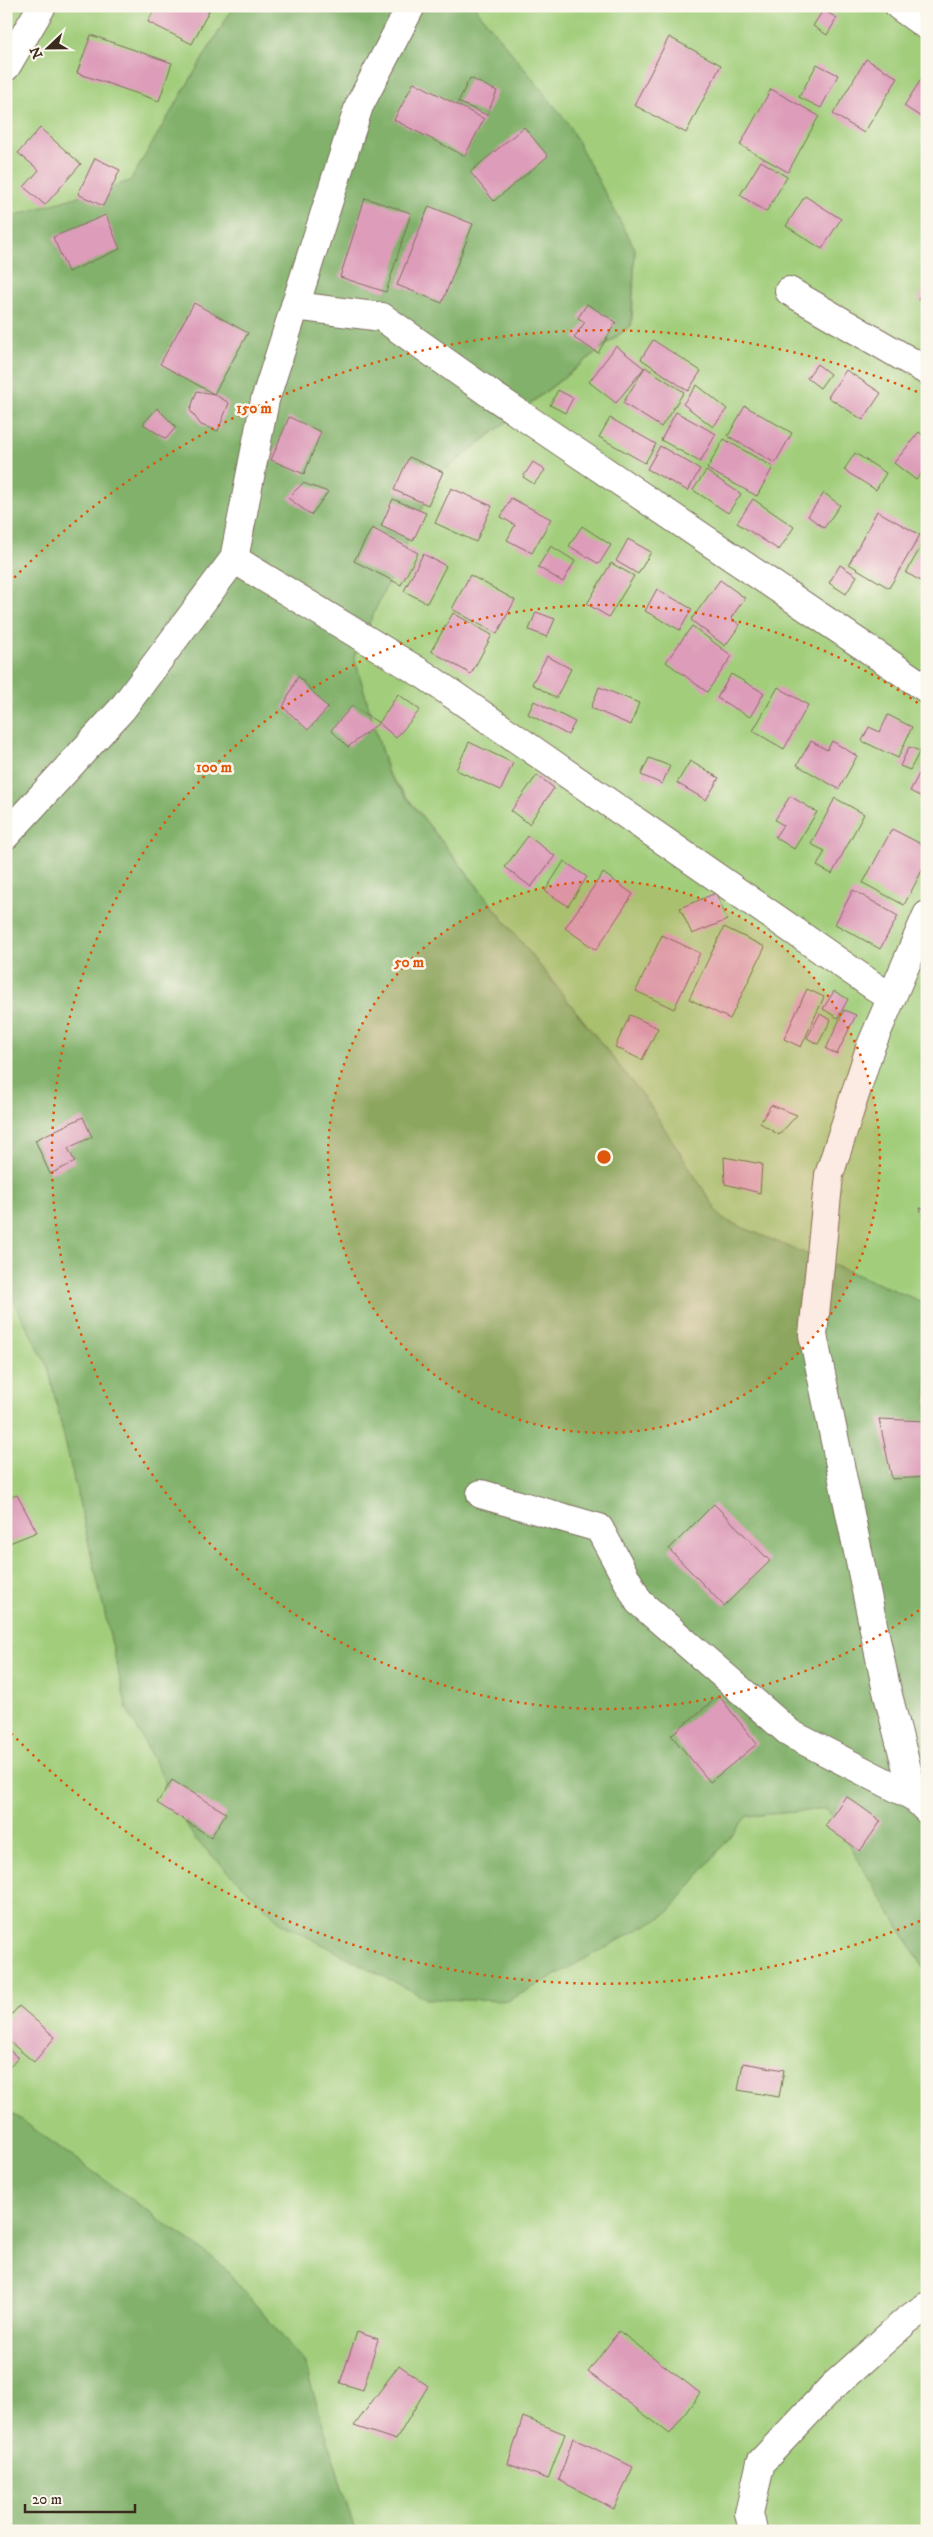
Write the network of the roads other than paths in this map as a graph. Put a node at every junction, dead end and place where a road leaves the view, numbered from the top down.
1 (42, 6) edge
2 (411, 6) edge
3 (899, 6) edge
4 (927, 26) edge
5 (6, 67) edge
6 (789, 291) dead end
7 (295, 306) junction
8 (927, 371) edge
9 (234, 559) junction
10 (927, 689) edge
11 (6, 835) edge
12 (927, 915) edge
13 (892, 998) junction
14 (481, 1494) dead end
15 (921, 1803) edge
16 (927, 2306) edge
17 (753, 2531) edge

1 - 5 street
2 - 7 street
3 - 4 street
6 - 8 street
7 - 9 street
7 - 10 street
9 - 11 street
9 - 13 street
12 - 13 street
13 - 15 street
14 - 15 street
16 - 17 street

